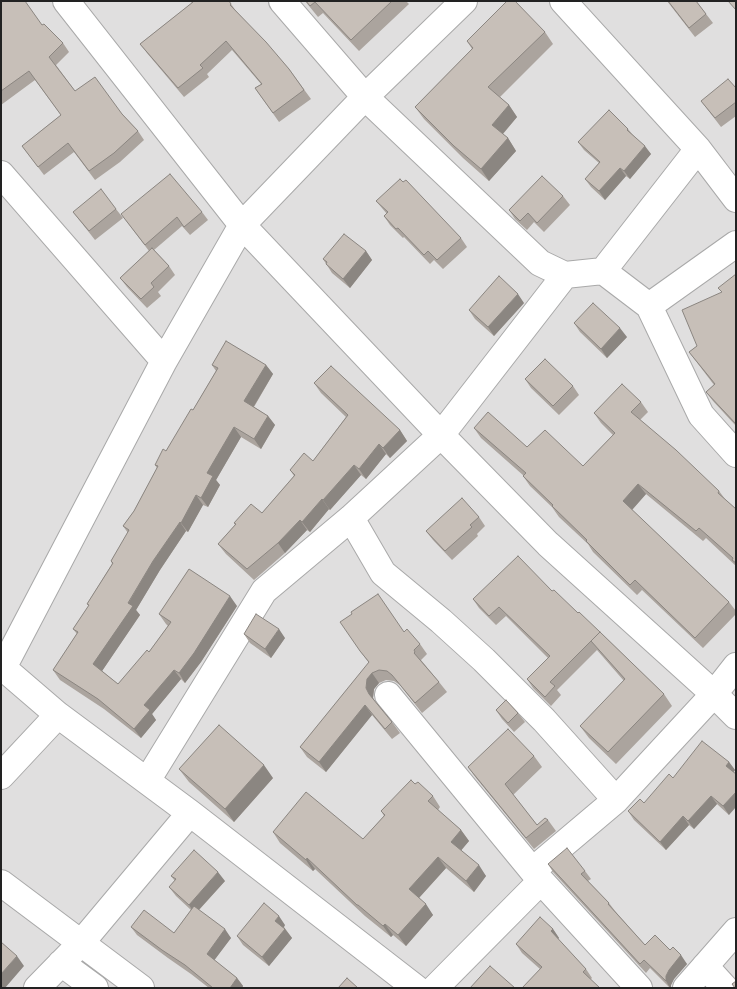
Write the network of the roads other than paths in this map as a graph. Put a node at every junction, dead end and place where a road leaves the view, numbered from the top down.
1 (66, 1) edge
2 (282, 1) edge
3 (464, 1) edge
4 (563, 1) edge
5 (365, 97) junction
6 (698, 150) junction
7 (1, 174) edge
8 (736, 199) edge
9 (242, 225) junction
10 (736, 244) edge
11 (603, 271) junction
12 (565, 274) junction
13 (648, 306) junction
14 (164, 361) junction
15 (441, 435) junction
16 (736, 454) edge
17 (351, 518) junction
18 (736, 666) edge
19 (2, 667) edge
20 (714, 694) junction
21 (388, 695) dead end
22 (58, 714) junction
23 (736, 716) edge
24 (1, 776) edge
25 (147, 782) junction
26 (616, 800) junction
27 (190, 814) junction
28 (537, 876) junction
29 (1, 883) edge
30 (736, 931) edge
31 (81, 943) junction
32 (61, 963) junction
33 (706, 966) junction
34 (37, 988) edge
35 (95, 988) edge
36 (141, 988) edge
37 (416, 988) edge
38 (435, 988) edge
39 (639, 988) edge
40 (686, 988) edge
41 (725, 988) edge

1 - 9 street
2 - 5 street
3 - 5 street
4 - 6 street
5 - 9 street
5 - 12 street
6 - 8 street
6 - 11 street
7 - 14 street
9 - 14 street
9 - 15 street
10 - 13 street
11 - 12 street
11 - 13 street
12 - 15 street
13 - 16 street
14 - 19 street
15 - 17 street
15 - 20 street
17 - 25 street
17 - 26 street
18 - 20 street
19 - 22 street
20 - 23 street
20 - 26 street
21 - 28 street
22 - 24 street
22 - 25 street
25 - 27 street
26 - 28 street
27 - 31 street
27 - 37 street
28 - 38 street
28 - 39 street
29 - 31 street
30 - 33 street
31 - 32 street
31 - 36 street
32 - 34 street
32 - 35 street
33 - 40 street
33 - 41 street

